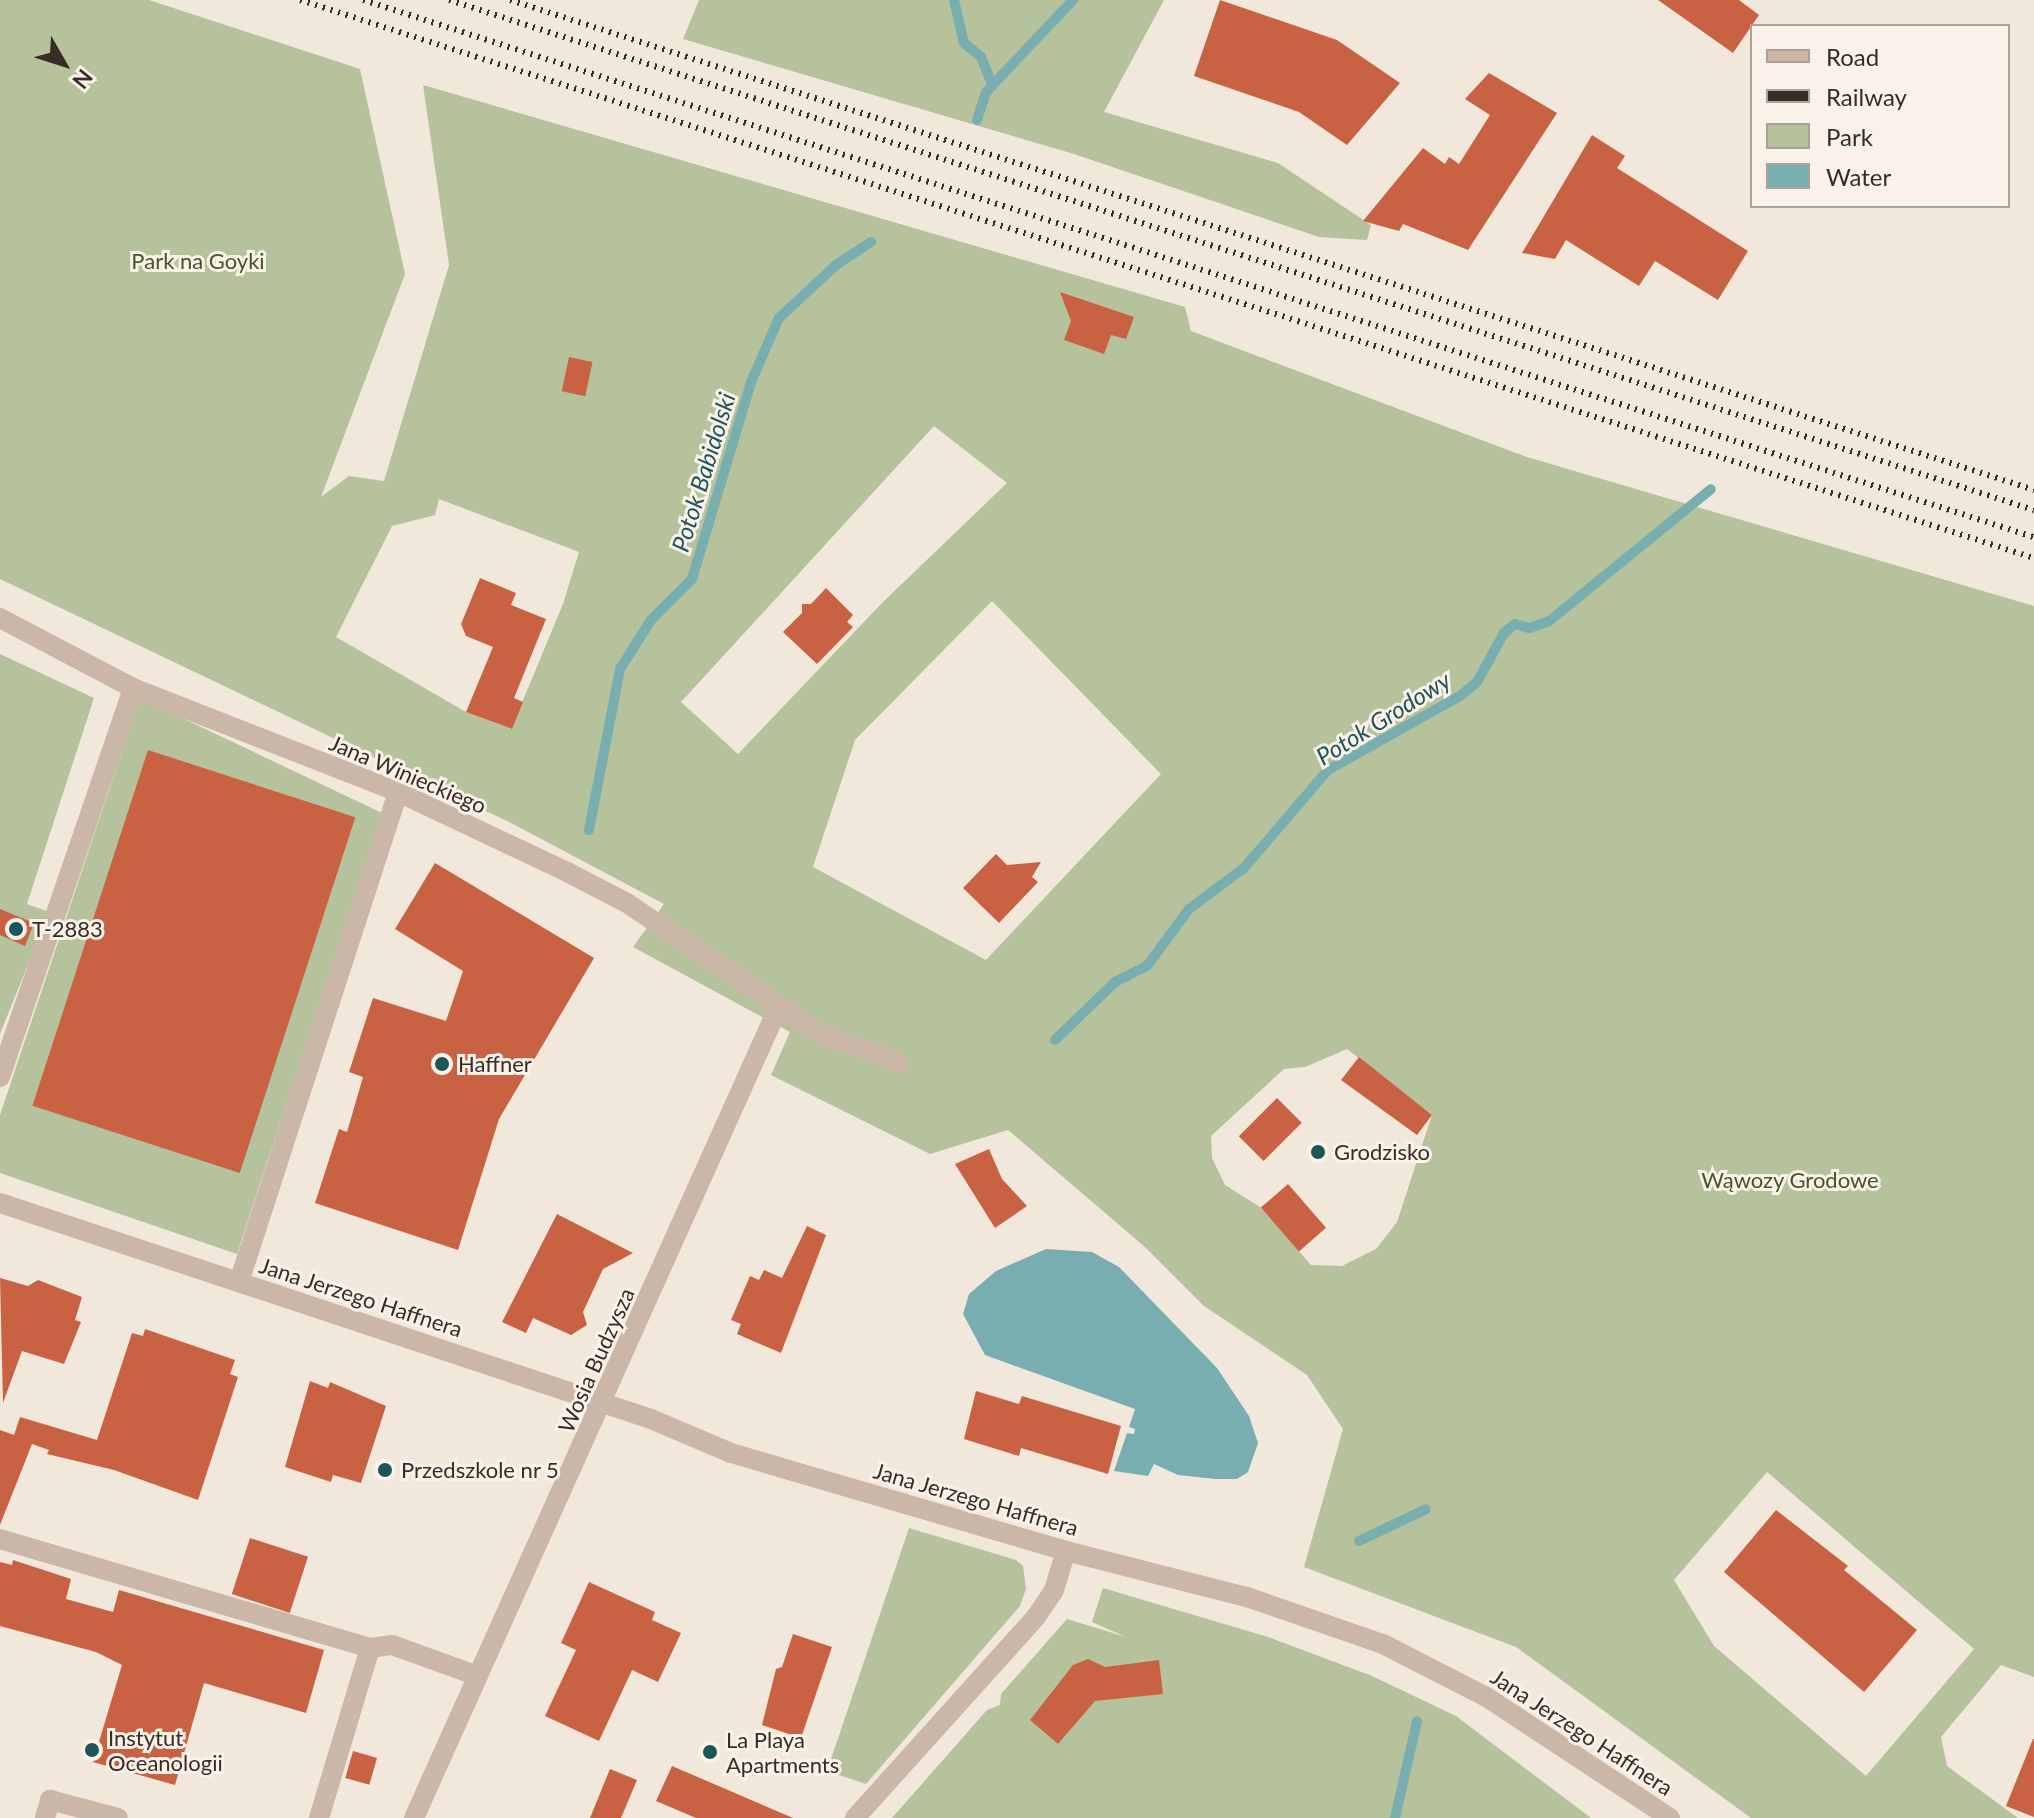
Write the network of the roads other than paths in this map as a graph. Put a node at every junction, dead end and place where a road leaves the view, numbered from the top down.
1 (0, 618) edge
2 (133, 688) junction
3 (398, 792) junction
4 (779, 1006) junction
5 (898, 1062) dead end
6 (0, 1077) edge
7 (0, 1203) edge
8 (239, 1282) junction
9 (602, 1404) junction
10 (0, 1539) edge
11 (1066, 1551) junction
12 (370, 1648) junction
13 (478, 1676) junction
14 (45, 1818) edge
15 (118, 1818) edge
16 (319, 1818) edge
17 (414, 1818) edge
18 (855, 1818) edge
19 (1670, 1818) edge

1 - 2 street, Jana Winieckiego
2 - 3 street, Jana Winieckiego
2 - 6 street
3 - 4 street, Jana Winieckiego
3 - 8 street, Jana Jerzego Haffnera
4 - 5 street, Jana Winieckiego
4 - 9 street, Wosia Budzysza
7 - 8 street, Jana Jerzego Haffnera
8 - 9 street, Jana Jerzego Haffnera
9 - 11 street, Jana Jerzego Haffnera
9 - 13 street, Wosia Budzysza
10 - 12 street
11 - 18 street
11 - 19 street, Jana Jerzego Haffnera
12 - 13 street
12 - 16 street
13 - 17 street, Wosia Budzysza
14 - 15 street

